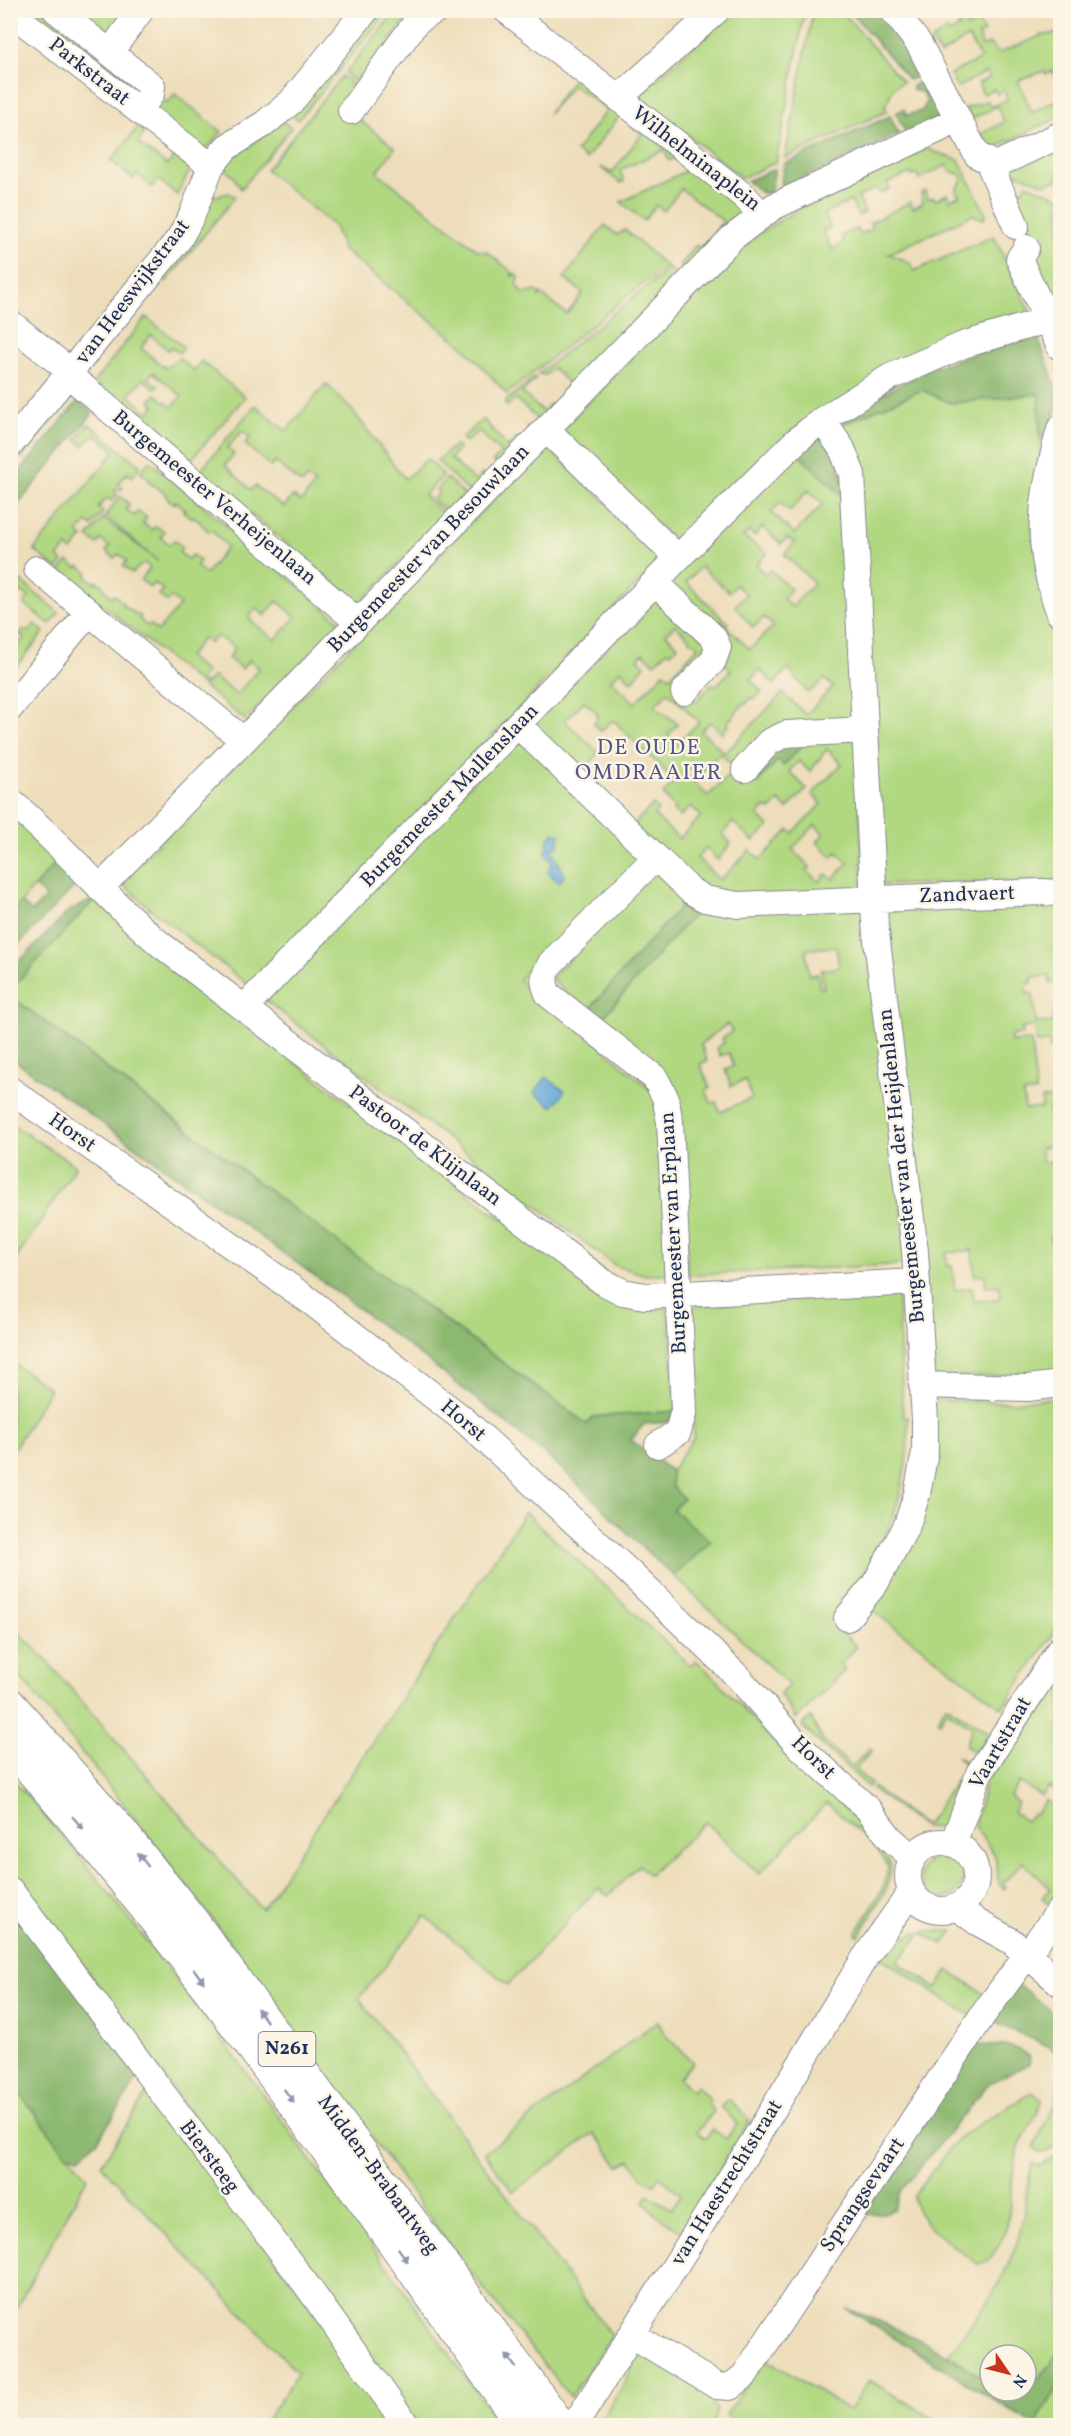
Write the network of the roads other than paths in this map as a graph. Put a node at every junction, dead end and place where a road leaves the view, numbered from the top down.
1 (56, 10) edge
2 (141, 10) edge
3 (366, 10) edge
4 (436, 10) edge
5 (506, 10) edge
6 (717, 10) edge
7 (893, 10) edge
8 (10, 12) edge
9 (110, 52) junction
10 (619, 98) junction
11 (139, 111) junction
12 (351, 111) dead end
13 (958, 120) junction
14 (1060, 135) edge
15 (988, 161) junction
16 (212, 166) junction
17 (762, 215) junction
18 (1054, 318) edge
19 (10, 323) edge
20 (1060, 347) edge
21 (70, 374) junction
22 (822, 420) junction
23 (546, 429) junction
24 (1060, 429) edge
25 (12, 447) edge
26 (678, 558) junction
27 (37, 569) dead end
28 (655, 582) junction
29 (89, 612) junction
30 (1060, 614) edge
31 (358, 622) junction
32 (684, 692) dead end
33 (10, 708) edge
34 (518, 725) junction
35 (865, 730) junction
36 (243, 740) junction
37 (745, 769) dead end
38 (10, 801) edge
39 (655, 858) junction
40 (100, 888) junction
41 (1060, 893) edge
42 (873, 899) junction
43 (244, 1008) junction
44 (10, 1090) edge
45 (917, 1282) junction
46 (678, 1294) junction
47 (1060, 1384) edge
48 (922, 1385) junction
49 (658, 1445) dead end
50 (847, 1618) dead end
51 (1060, 1649) edge
52 (10, 1705) edge
53 (10, 1745) edge
54 (10, 1754) edge
55 (40, 1779) junction
56 (953, 1844) junction
57 (918, 1853) junction
58 (10, 1890) edge
59 (917, 1899) junction
60 (964, 1900) junction
61 (1060, 1910) edge
62 (1020, 1949) junction
63 (1060, 1983) edge
64 (632, 2335) junction
65 (543, 2420) edge
66 (407, 2426) edge
67 (574, 2426) edge

1 - 9 street, Parkstraat
2 - 9 street
3 - 16 street, van Heeswijkstraat
4 - 12 street
5 - 10 street
6 - 10 street, Wilhelminaplein
7 - 13 street
8 - 11 street, Parkstraat
9 - 11 street, Parkstraat
10 - 17 street, Wilhelminaplein
11 - 16 street, Parkstraat
13 - 15 street
13 - 17 street, Wilhelminaplein
14 - 15 street
15 - 18 street
16 - 21 street, van Heeswijkstraat
17 - 23 street, Burgemeester van Besouwlaan
18 - 20 street
18 - 22 street, Burgemeester Mallenslaan
19 - 21 street, Burgemeester Verheijenlaan
21 - 25 street, van Heeswijkstraat
21 - 31 street, Burgemeester Verheijenlaan
22 - 26 street, Burgemeester Mallenslaan
22 - 35 street, Burgemeester van der Heijdenlaan
23 - 26 street
23 - 31 street, Burgemeester van Besouwlaan
24 - 30 street
26 - 28 street, Burgemeester Mallenslaan
27 - 29 street
28 - 32 street
28 - 34 street, Burgemeester Mallenslaan
29 - 33 street
29 - 36 street
31 - 36 street, Burgemeester van Besouwlaan
34 - 39 street, Zandvaert
34 - 43 street, Burgemeester Mallenslaan
35 - 37 street
35 - 42 street, Burgemeester van der Heijdenlaan
36 - 40 street, Burgemeester van Besouwlaan
38 - 40 street, Pastoor de Klijnlaan
39 - 42 street, Zandvaert
39 - 46 street, Burgemeester van Erplaan
40 - 43 street, Pastoor de Klijnlaan
41 - 42 street, Zandvaert
42 - 45 street, Burgemeester van der Heijdenlaan
43 - 46 street, Pastoor de Klijnlaan
44 - 57 street, Horst
45 - 46 street, Pastoor de Klijnlaan
45 - 48 street, Burgemeester van der Heijdenlaan
46 - 49 street, Burgemeester van Erplaan
47 - 48 street
48 - 50 street, Burgemeester van der Heijdenlaan
51 - 56 street, Vaartstraat
65 -> 52 highway, Midden-Brabantweg / N261
53 - 55 highway, Midden-Brabantweg / N261
54 - 55 highway, N261
55 -> 65 highway, Midden-Brabantweg / N261
56 - 57 street
56 - 60 street
57 - 59 street
58 - 66 street, Biersteeg
59 - 60 street
59 - 64 street, van Haestrechtstraat
60 - 62 street
61 - 62 street, Sprangsevaart
62 - 63 street
62 - 64 street, Sprangsevaart
64 - 67 street, van Haestrechtstraat

